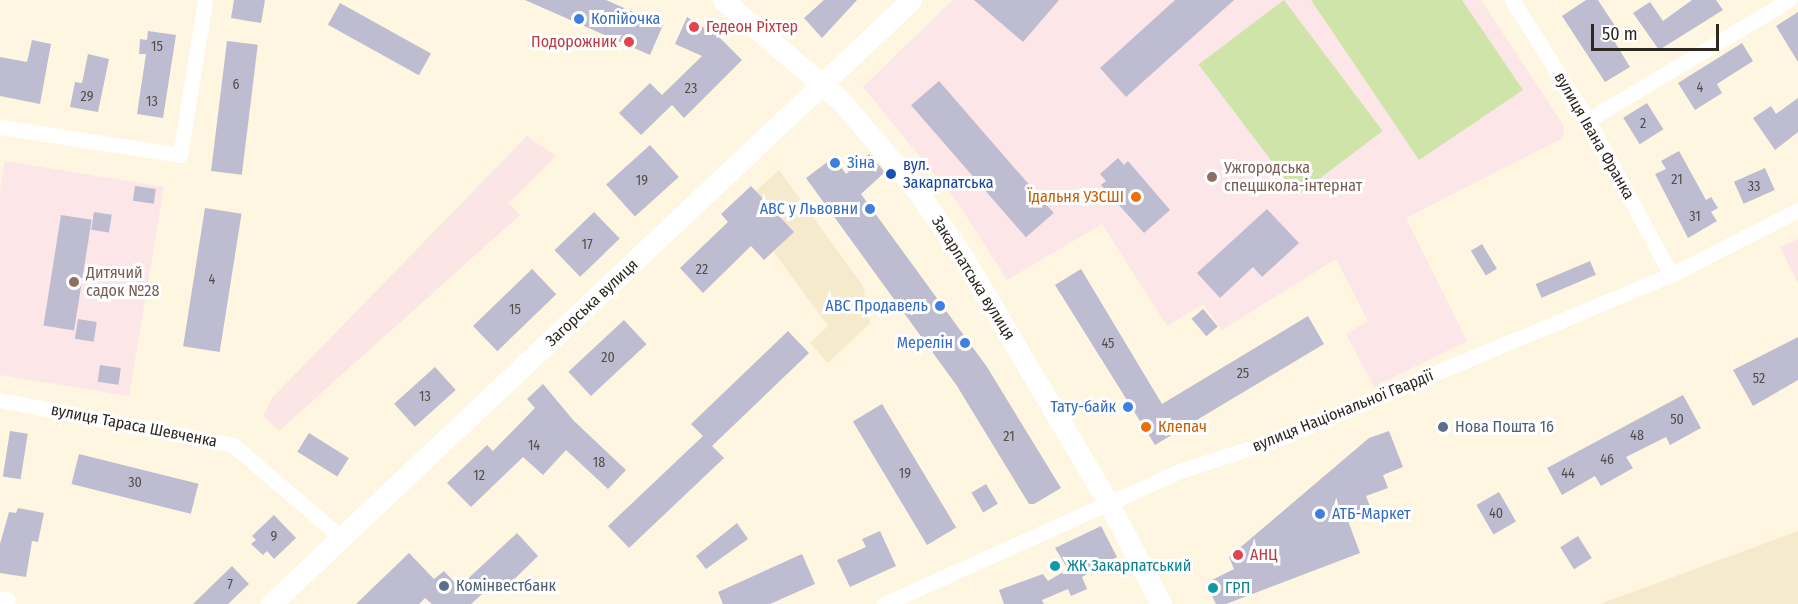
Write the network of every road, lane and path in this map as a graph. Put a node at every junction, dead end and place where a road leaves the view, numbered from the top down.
1 (205, 0) edge
2 (723, 0) edge
3 (911, 0) edge
4 (1512, 0) edge
5 (1789, 0) edge
6 (823, 84) junction
7 (1588, 120) junction
8 (0, 127) edge
9 (1798, 210) edge
10 (1671, 274) junction
11 (0, 400) edge
12 (1108, 502) junction
13 (342, 538) junction
14 (271, 604) edge
15 (884, 604) edge
16 (1161, 604) edge

1 - 8 street
2 - 6 street, Закарпатська вулиця
3 - 6 street, Загорська вулиця
4 - 7 street, вулиця Івана Франка
5 - 7 street
6 - 12 street, Закарпатська вулиця
6 - 13 street, Загорська вулиця
7 - 10 street, вулиця Івана Франка
9 - 10 street, вулиця Національної Гвардії
10 - 12 street, вулиця Національної Гвардії
11 - 13 street, вулиця Тараса Шевченка
12 - 15 street, вулиця Національної Гвардії
12 - 16 street, Закарпатська вулиця
13 - 14 street, Загорська вулиця

